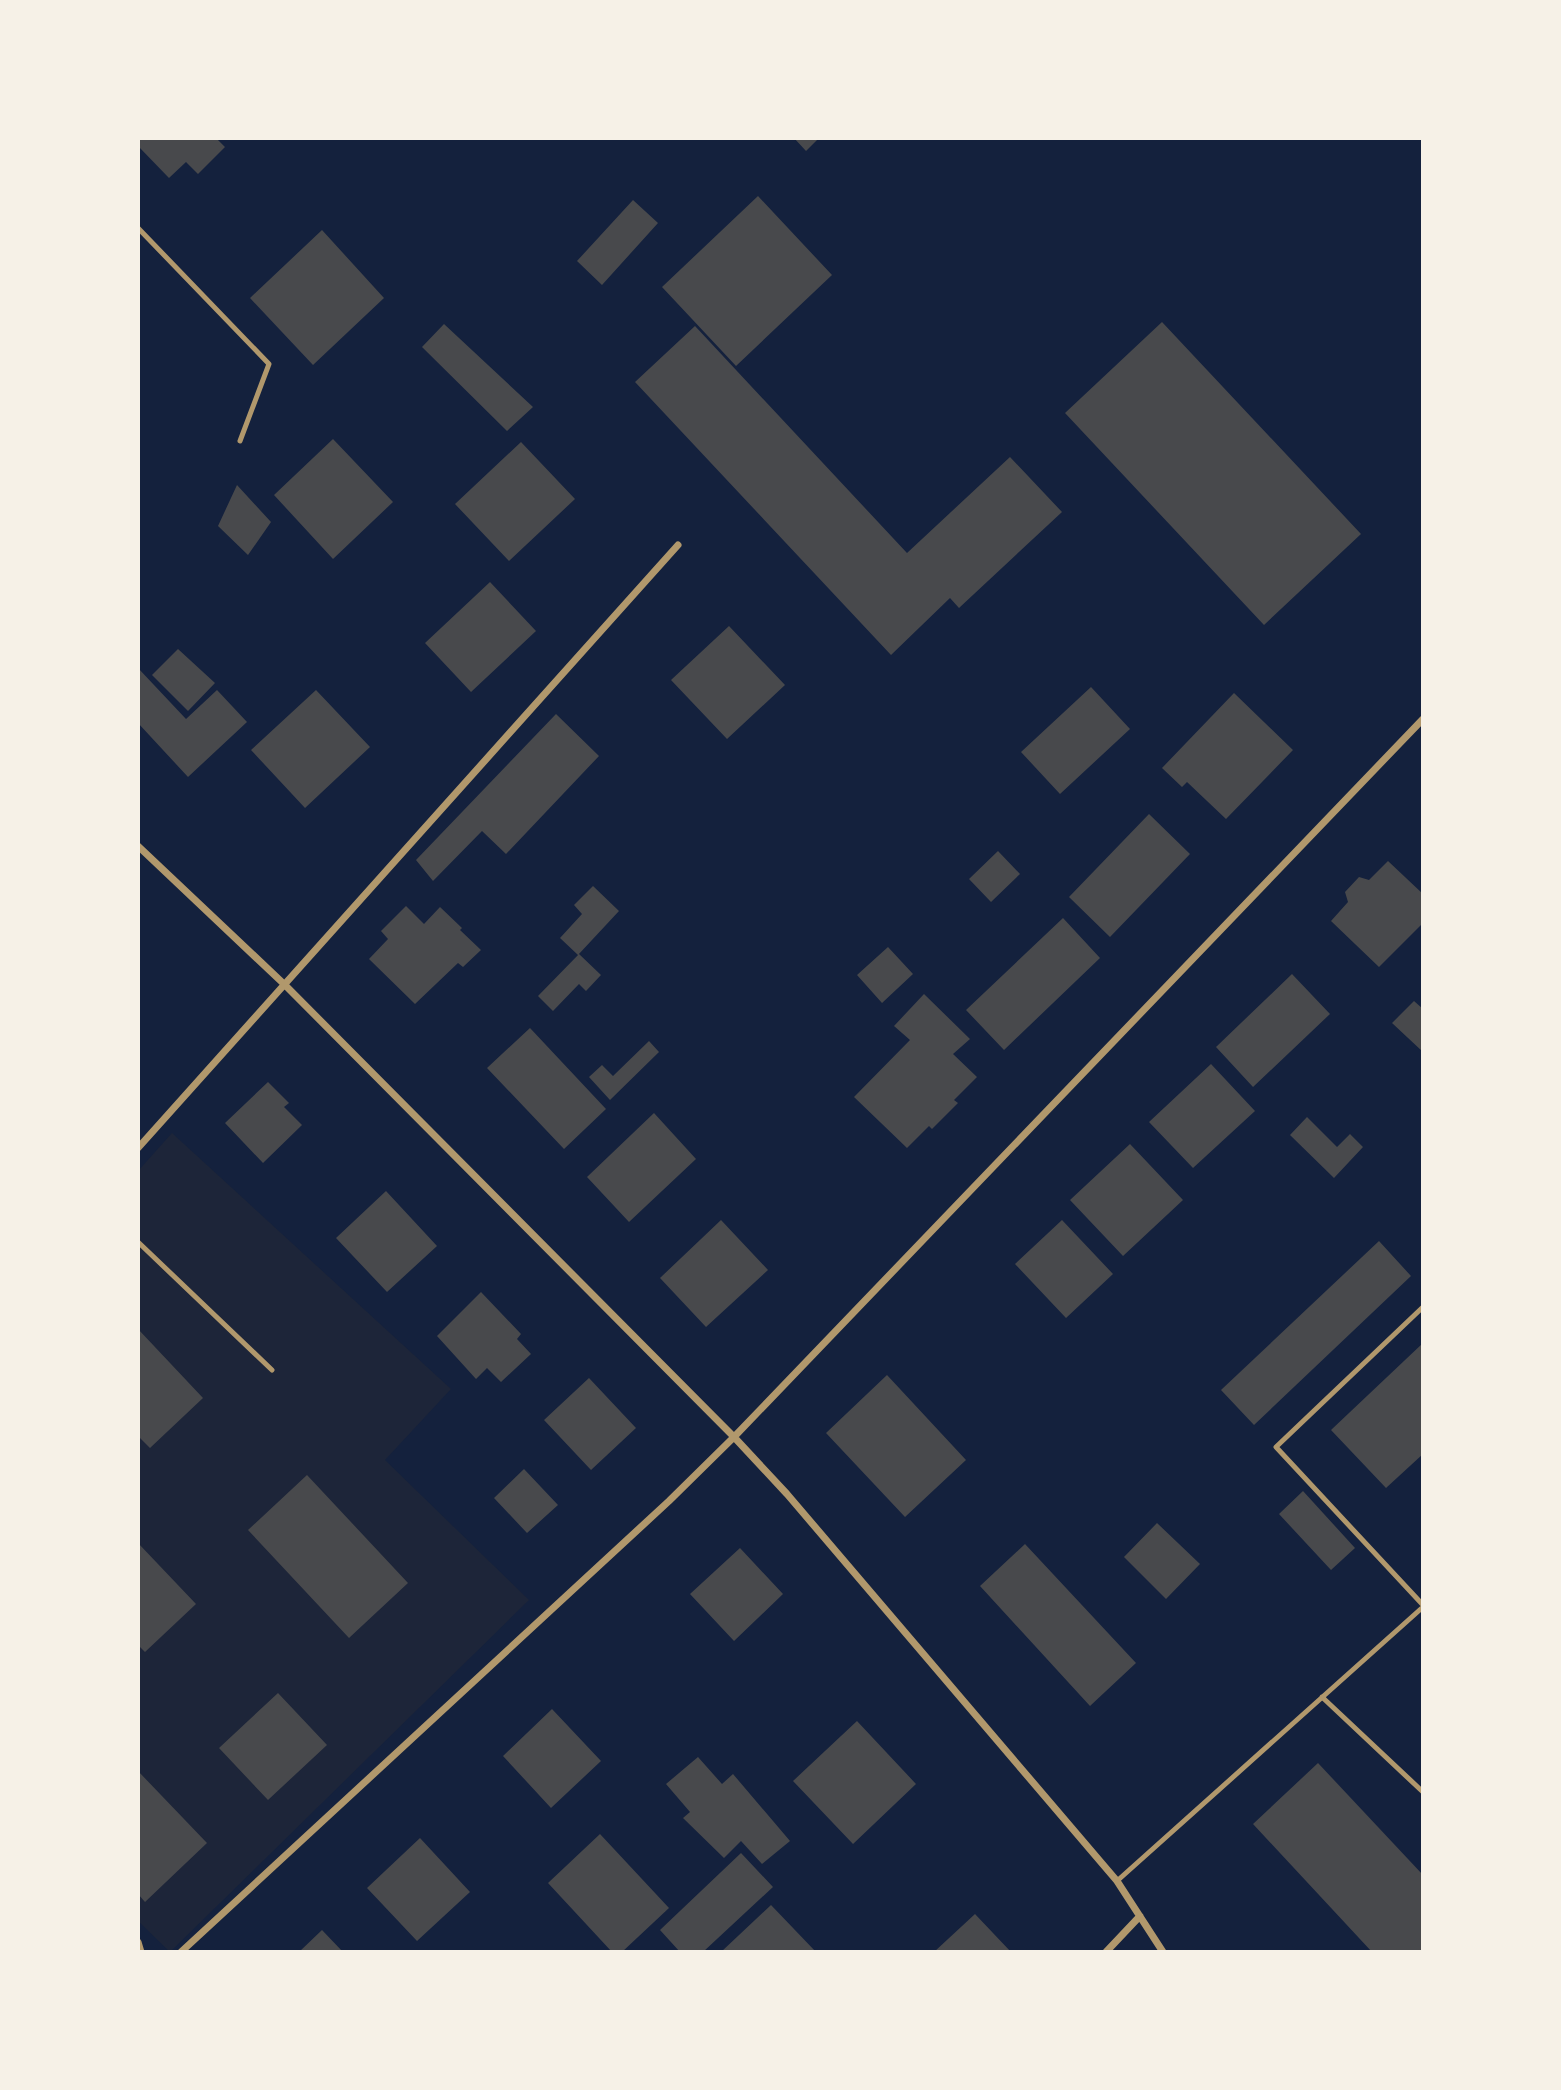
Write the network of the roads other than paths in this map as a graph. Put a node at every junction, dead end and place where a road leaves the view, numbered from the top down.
1 (138, 228) edge
2 (240, 441) dead end
3 (678, 545) dead end
4 (1423, 719) edge
5 (138, 846) edge
6 (285, 985) junction
7 (138, 1148) edge
8 (138, 1242) edge
9 (1423, 1307) edge
10 (272, 1370) dead end
11 (734, 1437) junction
12 (1423, 1606) edge
13 (1322, 1697) junction
14 (1423, 1792) edge
15 (1117, 1881) junction
16 (1140, 1916) junction
17 (138, 1942) edge
18 (141, 1952) edge
19 (181, 1952) edge
20 (1106, 1952) edge
21 (1163, 1952) edge

1 - 2 lane
3 - 6 street
4 - 11 street
5 - 6 street
6 - 7 street
6 - 11 street
8 - 10 lane
9 - 12 lane
11 - 15 street
11 - 19 street
12 - 13 lane
13 - 14 lane
13 - 15 lane
15 - 16 street
16 - 20 street
16 - 21 street
17 - 18 street

